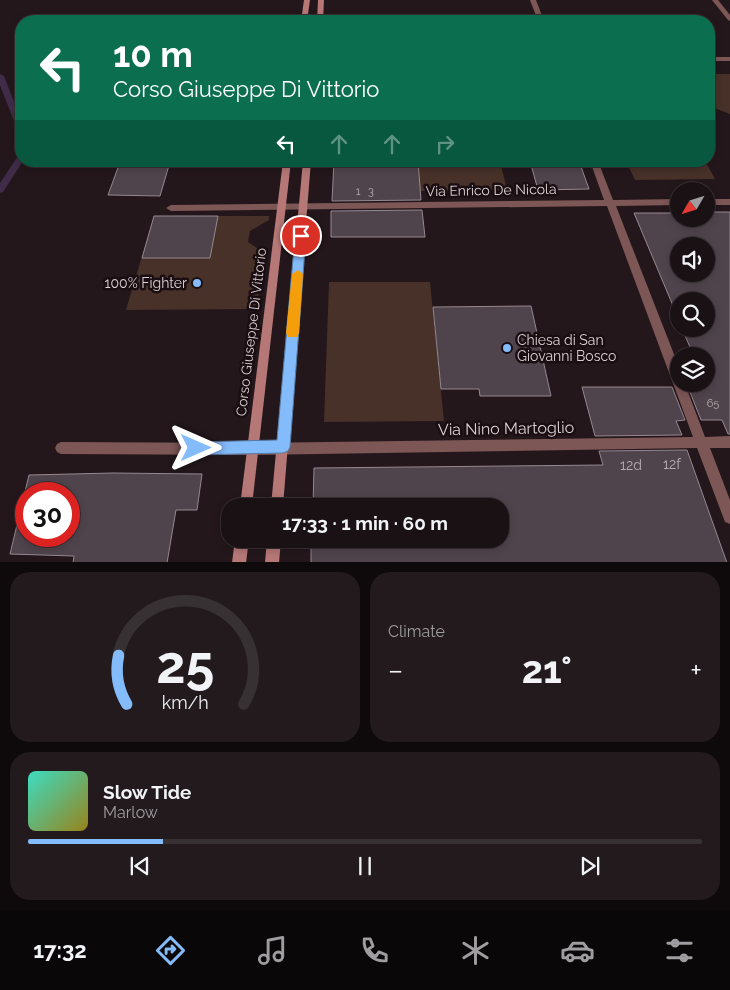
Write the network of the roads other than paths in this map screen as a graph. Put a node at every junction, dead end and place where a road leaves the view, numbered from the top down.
1 (306, 0) edge
2 (322, 0) edge
3 (533, 0) edge
4 (715, 0) edge
5 (305, 15) edge
6 (321, 15) edge
7 (539, 15) edge
8 (730, 19) edge
9 (715, 59) edge
10 (730, 59) edge
11 (286, 167) edge
12 (306, 167) edge
13 (596, 167) edge
14 (610, 202) junction
15 (670, 202) edge
16 (715, 202) edge
17 (730, 202) edge
18 (303, 205) junction
19 (282, 206) junction
20 (171, 208) dead end
21 (670, 359) edge
22 (683, 392) edge
23 (702, 442) junction
24 (730, 442) edge
25 (283, 447) junction
26 (61, 448) dead end
27 (254, 448) junction
28 (247, 498) edge
29 (278, 498) edge
30 (730, 517) edge
31 (241, 548) edge
32 (273, 548) edge
33 (239, 562) edge
34 (272, 562) edge

1 - 5 main road
2 - 6 main road
3 - 7 street
4 - 8 street
9 - 10 street
11 - 19 main road, Corso Giuseppe Di Vittorio
12 - 18 main road
13 - 14 street
14 - 15 street, Via Enrico De Nicola
14 - 18 street, Via Enrico De Nicola
14 - 21 street
16 - 17 street
18 - 19 street, Via Enrico De Nicola
18 - 25 main road
19 - 20 street, Via Enrico De Nicola
19 - 27 main road, Corso Giuseppe Di Vittorio
22 - 23 street
23 - 24 street, Via Nino Martoglio
23 - 25 street, Via Nino Martoglio
23 - 30 street
25 - 27 street, Via Nino Martoglio
25 - 29 main road
26 - 27 street, Via Nino Martoglio
27 - 28 main road, Corso Giuseppe Di Vittorio
31 - 33 main road
32 - 34 main road

